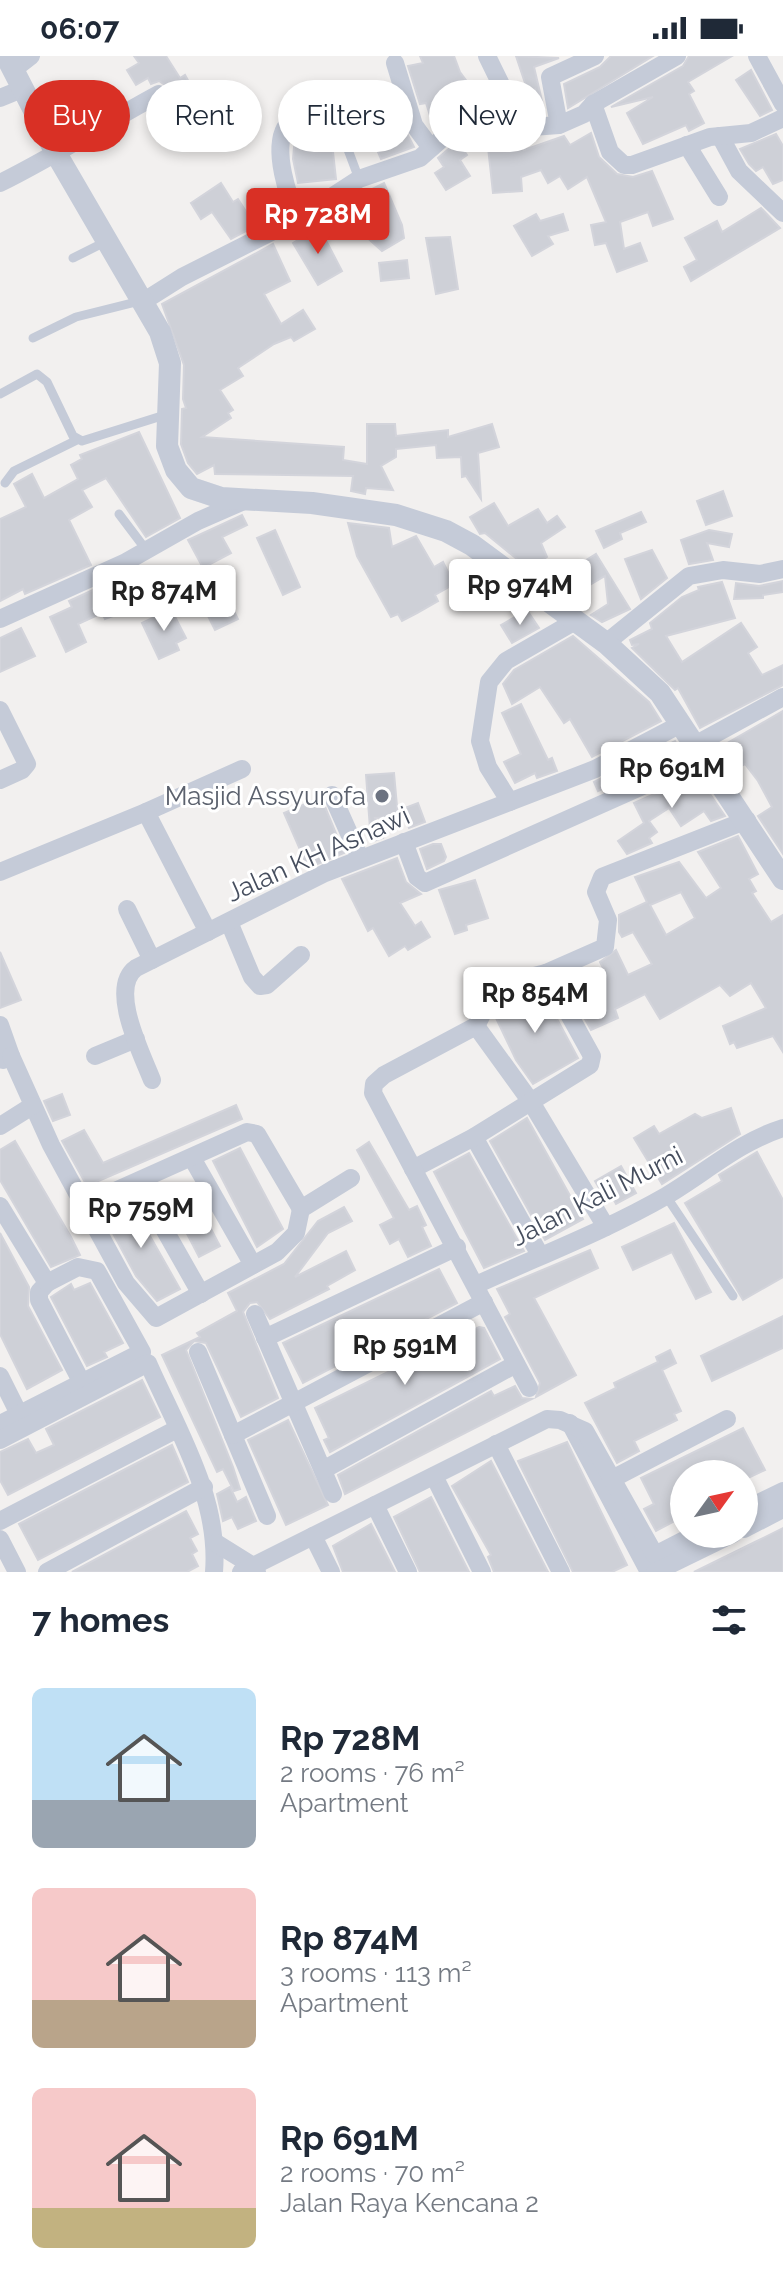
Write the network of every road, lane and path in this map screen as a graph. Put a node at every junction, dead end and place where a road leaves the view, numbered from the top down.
1 (487, 56) edge
2 (595, 56) edge
3 (677, 56) edge
4 (757, 56) edge
5 (395, 63) dead end
6 (18, 68) edge
7 (499, 80) edge
8 (0, 98) edge
9 (146, 101) edge
10 (593, 104) junction
11 (783, 104) edge
12 (559, 125) junction
13 (780, 125) edge
14 (546, 126) edge
15 (720, 136) junction
16 (429, 145) edge
17 (687, 145) junction
18 (429, 149) edge
19 (282, 152) edge
20 (349, 152) edge
21 (57, 155) junction
22 (359, 179) junction
23 (0, 183) edge
24 (719, 197) dead end
25 (783, 213) edge
26 (299, 218) junction
27 (108, 240) junction
28 (73, 258) dead end
29 (144, 300) junction
30 (33, 338) dead end
31 (0, 394) edge
32 (168, 414) junction
33 (77, 440) junction
34 (5, 483) dead end
35 (246, 500) junction
36 (119, 514) dead end
37 (147, 551) junction
38 (783, 569) edge
39 (0, 619) edge
40 (577, 620) junction
41 (606, 643) junction
42 (783, 697) edge
43 (0, 710) edge
44 (679, 725) junction
45 (698, 753) junction
46 (242, 769) dead end
47 (0, 780) edge
48 (332, 795) dead end
49 (510, 802) junction
50 (146, 812) junction
51 (747, 820) junction
52 (404, 842) junction
53 (360, 858) junction
54 (0, 872) edge
55 (783, 879) edge
56 (127, 909) dead end
57 (229, 922) junction
58 (208, 932) junction
59 (301, 955) dead end
60 (152, 960) junction
61 (546, 973) junction
62 (0, 1025) edge
63 (476, 1026) junction
64 (136, 1039) junction
65 (95, 1056) dead end
66 (5, 1059) edge
67 (152, 1080) dead end
68 (531, 1102) junction
69 (32, 1106) junction
70 (0, 1126) edge
71 (783, 1128) edge
72 (474, 1137) junction
73 (192, 1158) junction
74 (413, 1169) junction
75 (351, 1178) dead end
76 (138, 1183) junction
77 (666, 1196) junction
78 (84, 1205) junction
79 (0, 1206) edge
80 (301, 1209) junction
81 (606, 1227) junction
82 (457, 1247) junction
83 (540, 1255) junction
84 (253, 1265) junction
85 (47, 1283) junction
86 (201, 1294) junction
87 (480, 1294) junction
88 (733, 1296) dead end
89 (255, 1314) dead end
90 (265, 1338) junction
91 (198, 1352) dead end
92 (516, 1364) junction
93 (0, 1376) edge
94 (82, 1383) junction
95 (529, 1388) dead end
96 (294, 1405) junction
97 (19, 1414) junction
98 (727, 1419) dead end
99 (570, 1423) junction
100 (0, 1424) edge
101 (177, 1429) junction
102 (233, 1435) junction
103 (0, 1440) edge
104 (496, 1444) junction
105 (323, 1470) junction
106 (434, 1476) junction
107 (614, 1478) junction
108 (204, 1487) junction
109 (333, 1494) dead end
110 (781, 1501) edge
111 (375, 1505) junction
112 (758, 1507) edge
113 (267, 1516) dead end
114 (758, 1518) edge
115 (0, 1521) edge
116 (313, 1536) junction
117 (0, 1539) edge
118 (216, 1543) junction
119 (678, 1548) edge
120 (700, 1548) edge
121 (653, 1568) edge
122 (250, 1570) edge
123 (17, 1572) edge
124 (47, 1572) edge
125 (214, 1572) edge
126 (331, 1572) edge
127 (408, 1572) edge
128 (482, 1572) edge
129 (561, 1572) edge

1 - 7 street
2 - 12 street
3 - 10 street
4 - 11 street
5 - 16 street
6 - 8 street
6 - 21 street
9 - 21 street
10 - 12 street
10 - 17 street
12 - 14 street
13 - 15 street
15 - 17 street
15 - 25 street
17 - 24 street
18 - 22 street
19 - 26 street
20 - 22 lane
21 - 23 street
21 - 27 street
22 - 26 street
26 - 29 street
27 - 28 lane
27 - 29 street
29 - 30 lane
29 - 32 street
31 - 33 lane
32 - 33 lane
32 - 35 street
33 - 34 lane
35 - 37 street
35 - 40 street
36 - 37 lane
37 - 39 street
38 - 41 street
40 - 41 street
40 - 49 street
41 - 44 street
42 - 45 street
43 - 47 street
44 - 45 street
44 - 49 street, Jalan KH Asnawi
45 - 51 street
45 - 52 street
46 - 50 street
48 - 53 street
49 - 52 street, Jalan KH Asnawi
50 - 54 street
50 - 58 street
51 - 55 street
51 - 61 street
52 - 53 street, Jalan KH Asnawi
53 - 57 street, Jalan KH Asnawi
56 - 60 street
57 - 58 street, Jalan KH Asnawi
57 - 59 street
58 - 60 street, Jalan KH Asnawi
60 - 64 street, Jalan KH Asnawi
61 - 63 street
61 - 68 street
62 - 66 street
63 - 68 street
63 - 74 street
64 - 65 street
64 - 67 street, Jalan KH Asnawi
66 - 69 street
68 - 72 street
68 - 81 street
69 - 70 street
69 - 78 street
71 - 77 street, Jalan Kali Murni
72 - 74 street
72 - 83 street
73 - 76 street
73 - 80 street
73 - 84 street
74 - 82 street
75 - 80 street
76 - 78 street
76 - 86 street
77 - 81 street, Jalan Kali Murni
77 - 88 lane
78 - 86 street
79 - 85 street
80 - 84 street
81 - 83 street, Jalan Kali Murni
82 - 87 street
82 - 90 street
83 - 87 street, Jalan Kali Murni
84 - 86 street
85 - 94 street
85 - 94 street
87 - 92 street
87 - 96 street, Jalan Kali Murni
89 - 90 street
90 - 96 street
91 - 102 street
92 - 95 street
92 - 105 street
93 - 97 street
94 - 97 street
96 - 102 street, Jalan Kali Murni
96 - 105 street
97 - 100 street
98 - 107 street
99 - 104 street
99 - 107 street
99 - 121 street
101 - 103 street
101 - 108 street
101 - 115 street
102 - 113 street
104 - 106 street
104 - 129 street
105 - 109 street
106 - 111 street
106 - 128 street
107 - 121 street
108 - 118 street
108 - 124 street
110 - 112 street
110 - 114 street
111 - 116 street
111 - 127 street
116 - 122 street
116 - 126 street
117 - 123 street
118 - 122 street
118 - 125 street
119 - 121 street
120 - 121 street

